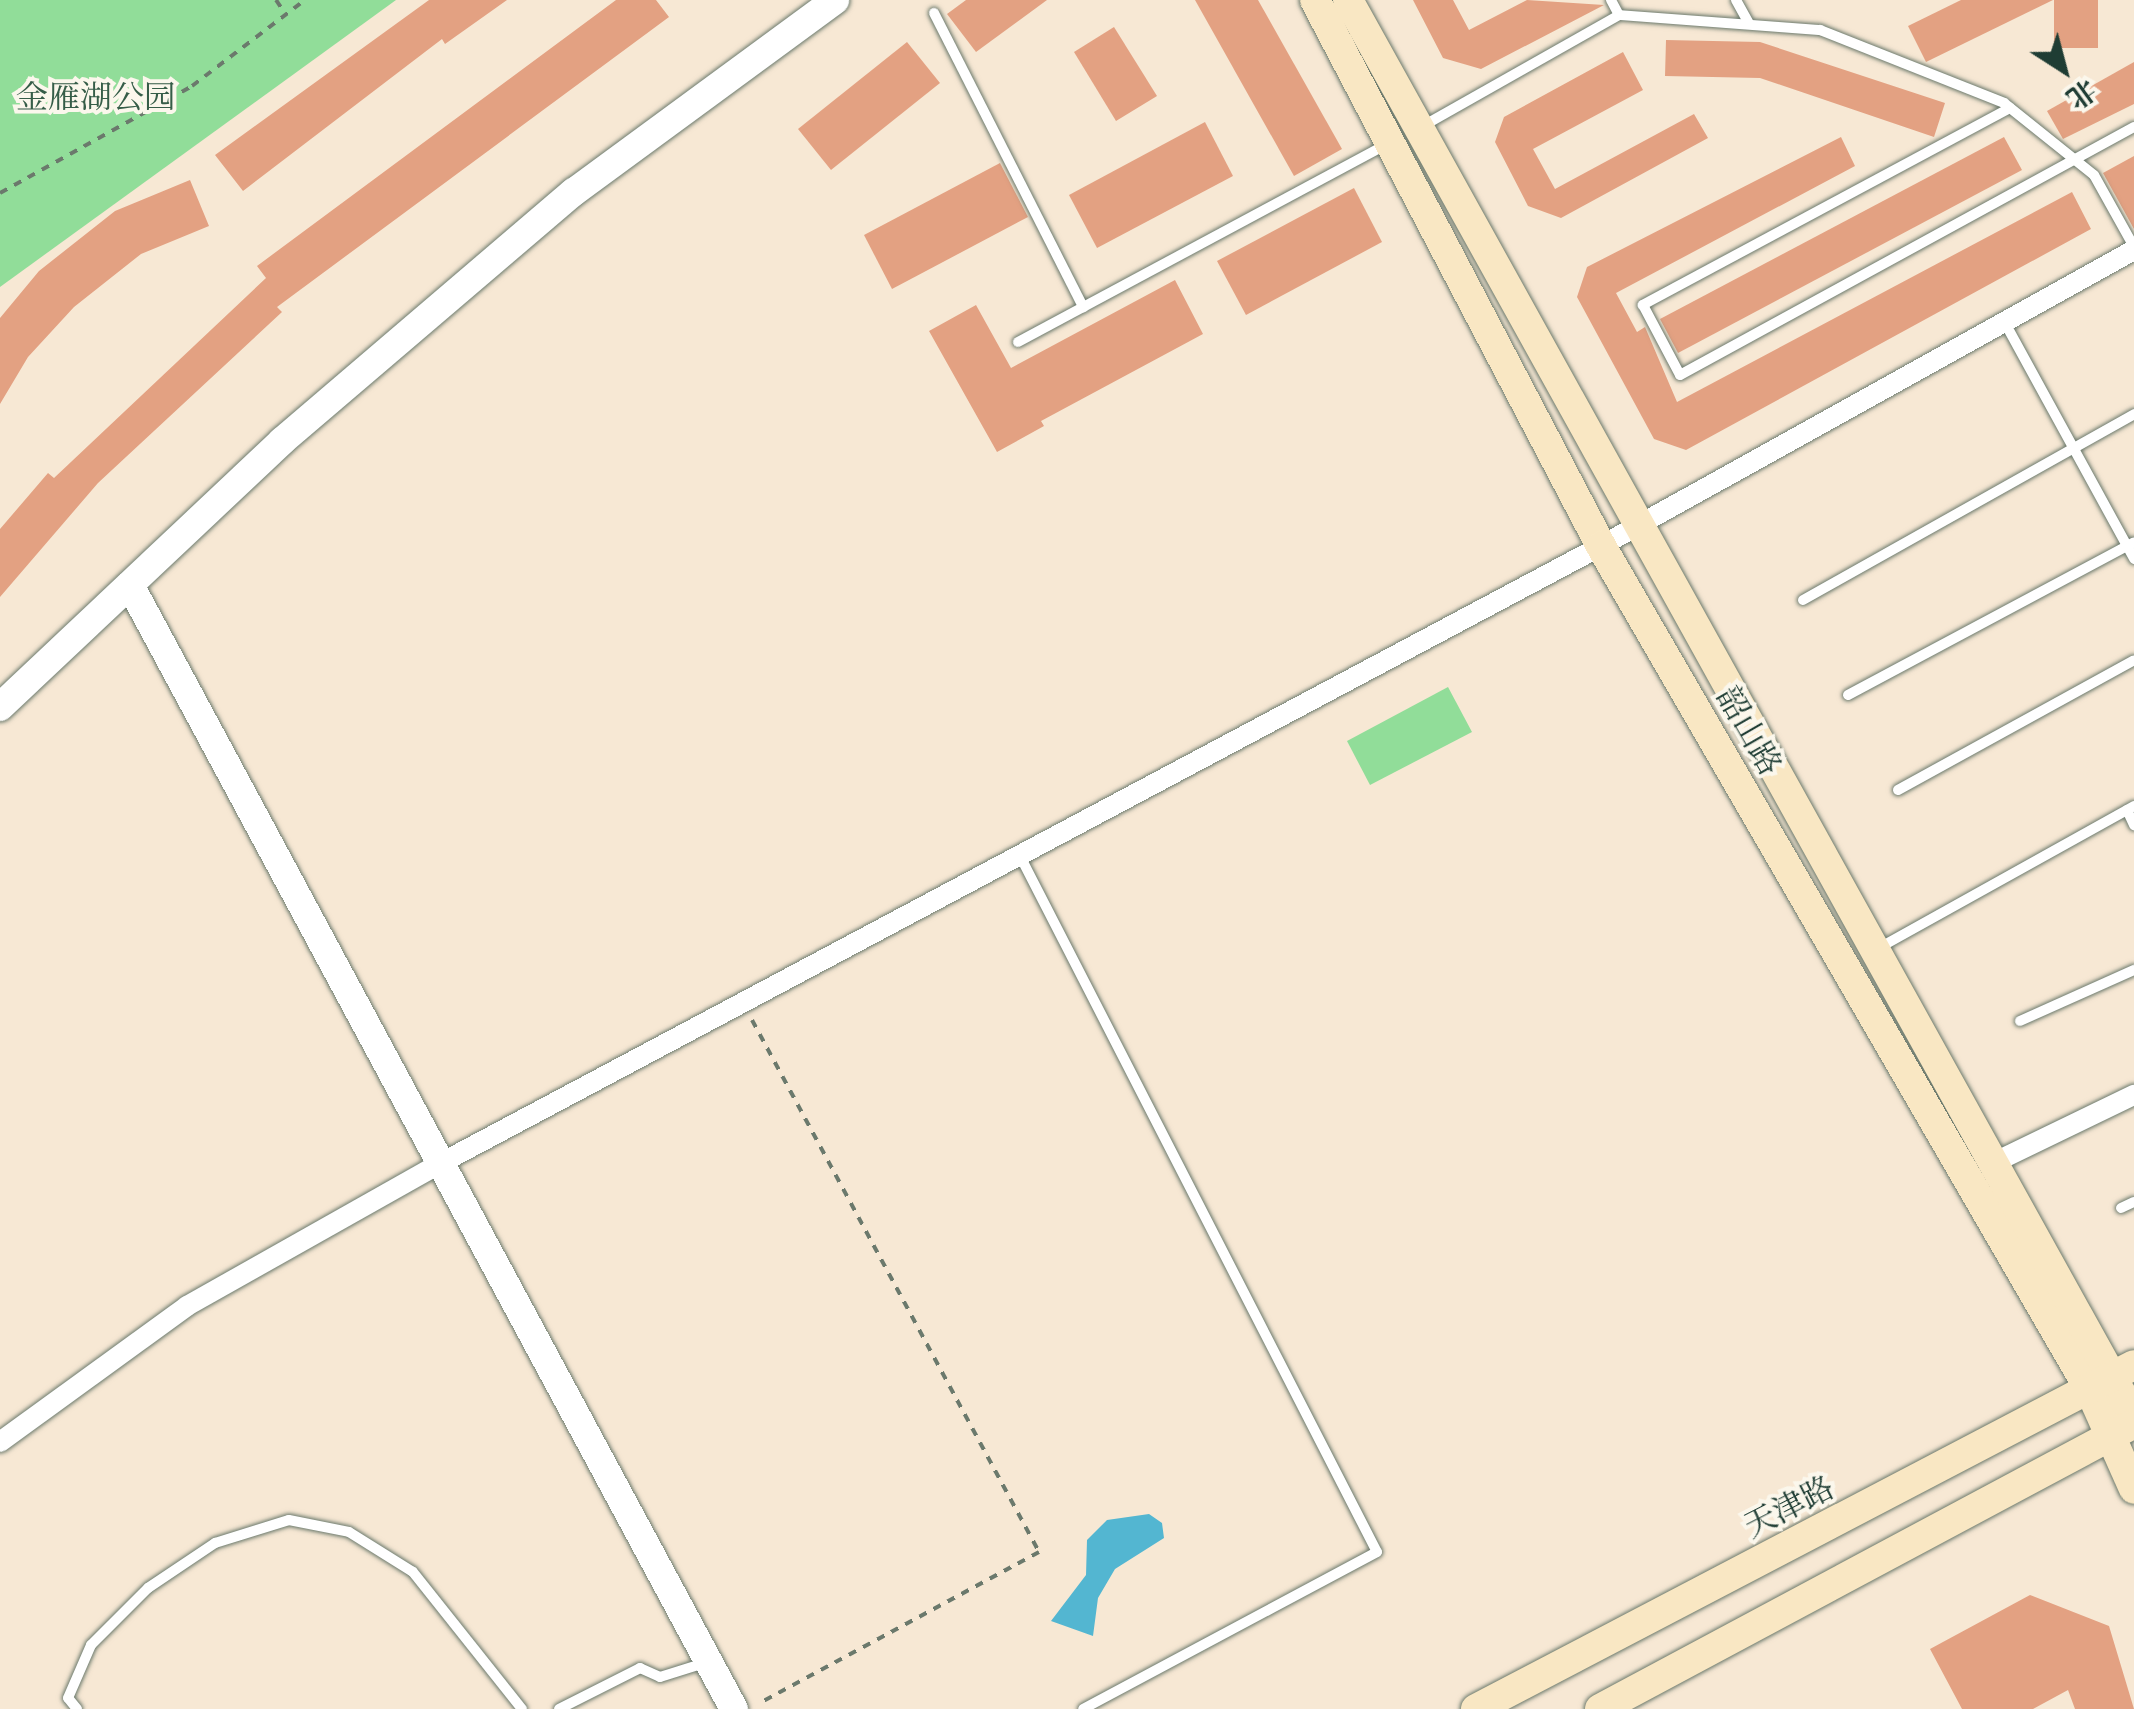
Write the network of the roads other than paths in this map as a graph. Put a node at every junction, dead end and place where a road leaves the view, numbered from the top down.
1 (835, 0) edge
2 (1314, 0) edge
3 (1348, 0) edge
4 (1610, 0) edge
5 (1736, 0) edge
6 (934, 13) dead end
7 (1619, 15) junction
8 (1749, 23) junction
9 (2010, 108) junction
10 (2134, 127) edge
11 (1418, 128) junction
12 (1390, 143) junction
13 (2076, 160) junction
14 (2134, 248) edge
15 (1083, 307) junction
16 (2004, 322) junction
17 (1018, 342) dead end
18 (2134, 414) edge
19 (2073, 448) junction
20 (1636, 527) junction
21 (2130, 544) edge
22 (1602, 546) junction
23 (2134, 559) edge
24 (130, 586) junction
25 (1803, 600) dead end
26 (2134, 660) edge
27 (1848, 694) dead end
28 (0, 707) edge
29 (1898, 790) dead end
30 (2131, 808) edge
31 (2134, 826) edge
32 (1020, 856) junction
33 (1872, 952) junction
34 (2134, 970) edge
35 (2020, 1021) dead end
36 (2134, 1095) edge
37 (443, 1162) junction
38 (1991, 1164) junction
39 (2134, 1202) edge
40 (2122, 1208) dead end
41 (2112, 1378) edge
42 (2127, 1425) edge
43 (0, 1442) edge
44 (2134, 1490) edge
45 (709, 1662) junction
46 (77, 1709) edge
47 (522, 1709) edge
48 (559, 1709) edge
49 (734, 1709) edge
50 (1084, 1709) edge
51 (1476, 1709) edge
52 (1600, 1709) edge

1 - 24 street
2 - 12 main road, 韶山路
3 - 11 main road, 韶山路
4 - 7 lane
5 - 8 lane
6 - 15 lane
7 - 8 lane
7 - 11 lane
8 - 9 lane
9 - 13 lane
9 - 13 lane
10 - 13 lane
11 - 20 main road, 韶山路
12 - 15 lane
12 - 22 main road, 韶山路
13 - 14 lane
14 - 16 street
15 - 17 lane
16 - 19 lane
16 - 20 street
18 - 19 lane
19 - 21 lane
19 - 25 lane
20 - 22 street
20 - 33 main road, 韶山路
21 - 23 lane
21 - 27 lane
22 - 32 street
22 - 41 main road, 韶山路
24 - 28 street
24 - 37 street
26 - 29 lane
30 - 31 lane
30 - 33 lane
32 - 37 street
32 - 50 lane
33 - 38 main road, 韶山路
34 - 35 lane
36 - 38 street
37 - 43 street
37 - 45 street
38 - 41 main road, 韶山路
39 - 40 lane
41 - 42 main road, 韶山路
41 - 51 main road, 天津路
42 - 44 main road, 韶山路
42 - 52 main road
45 - 48 lane
45 - 49 street
46 - 47 lane

